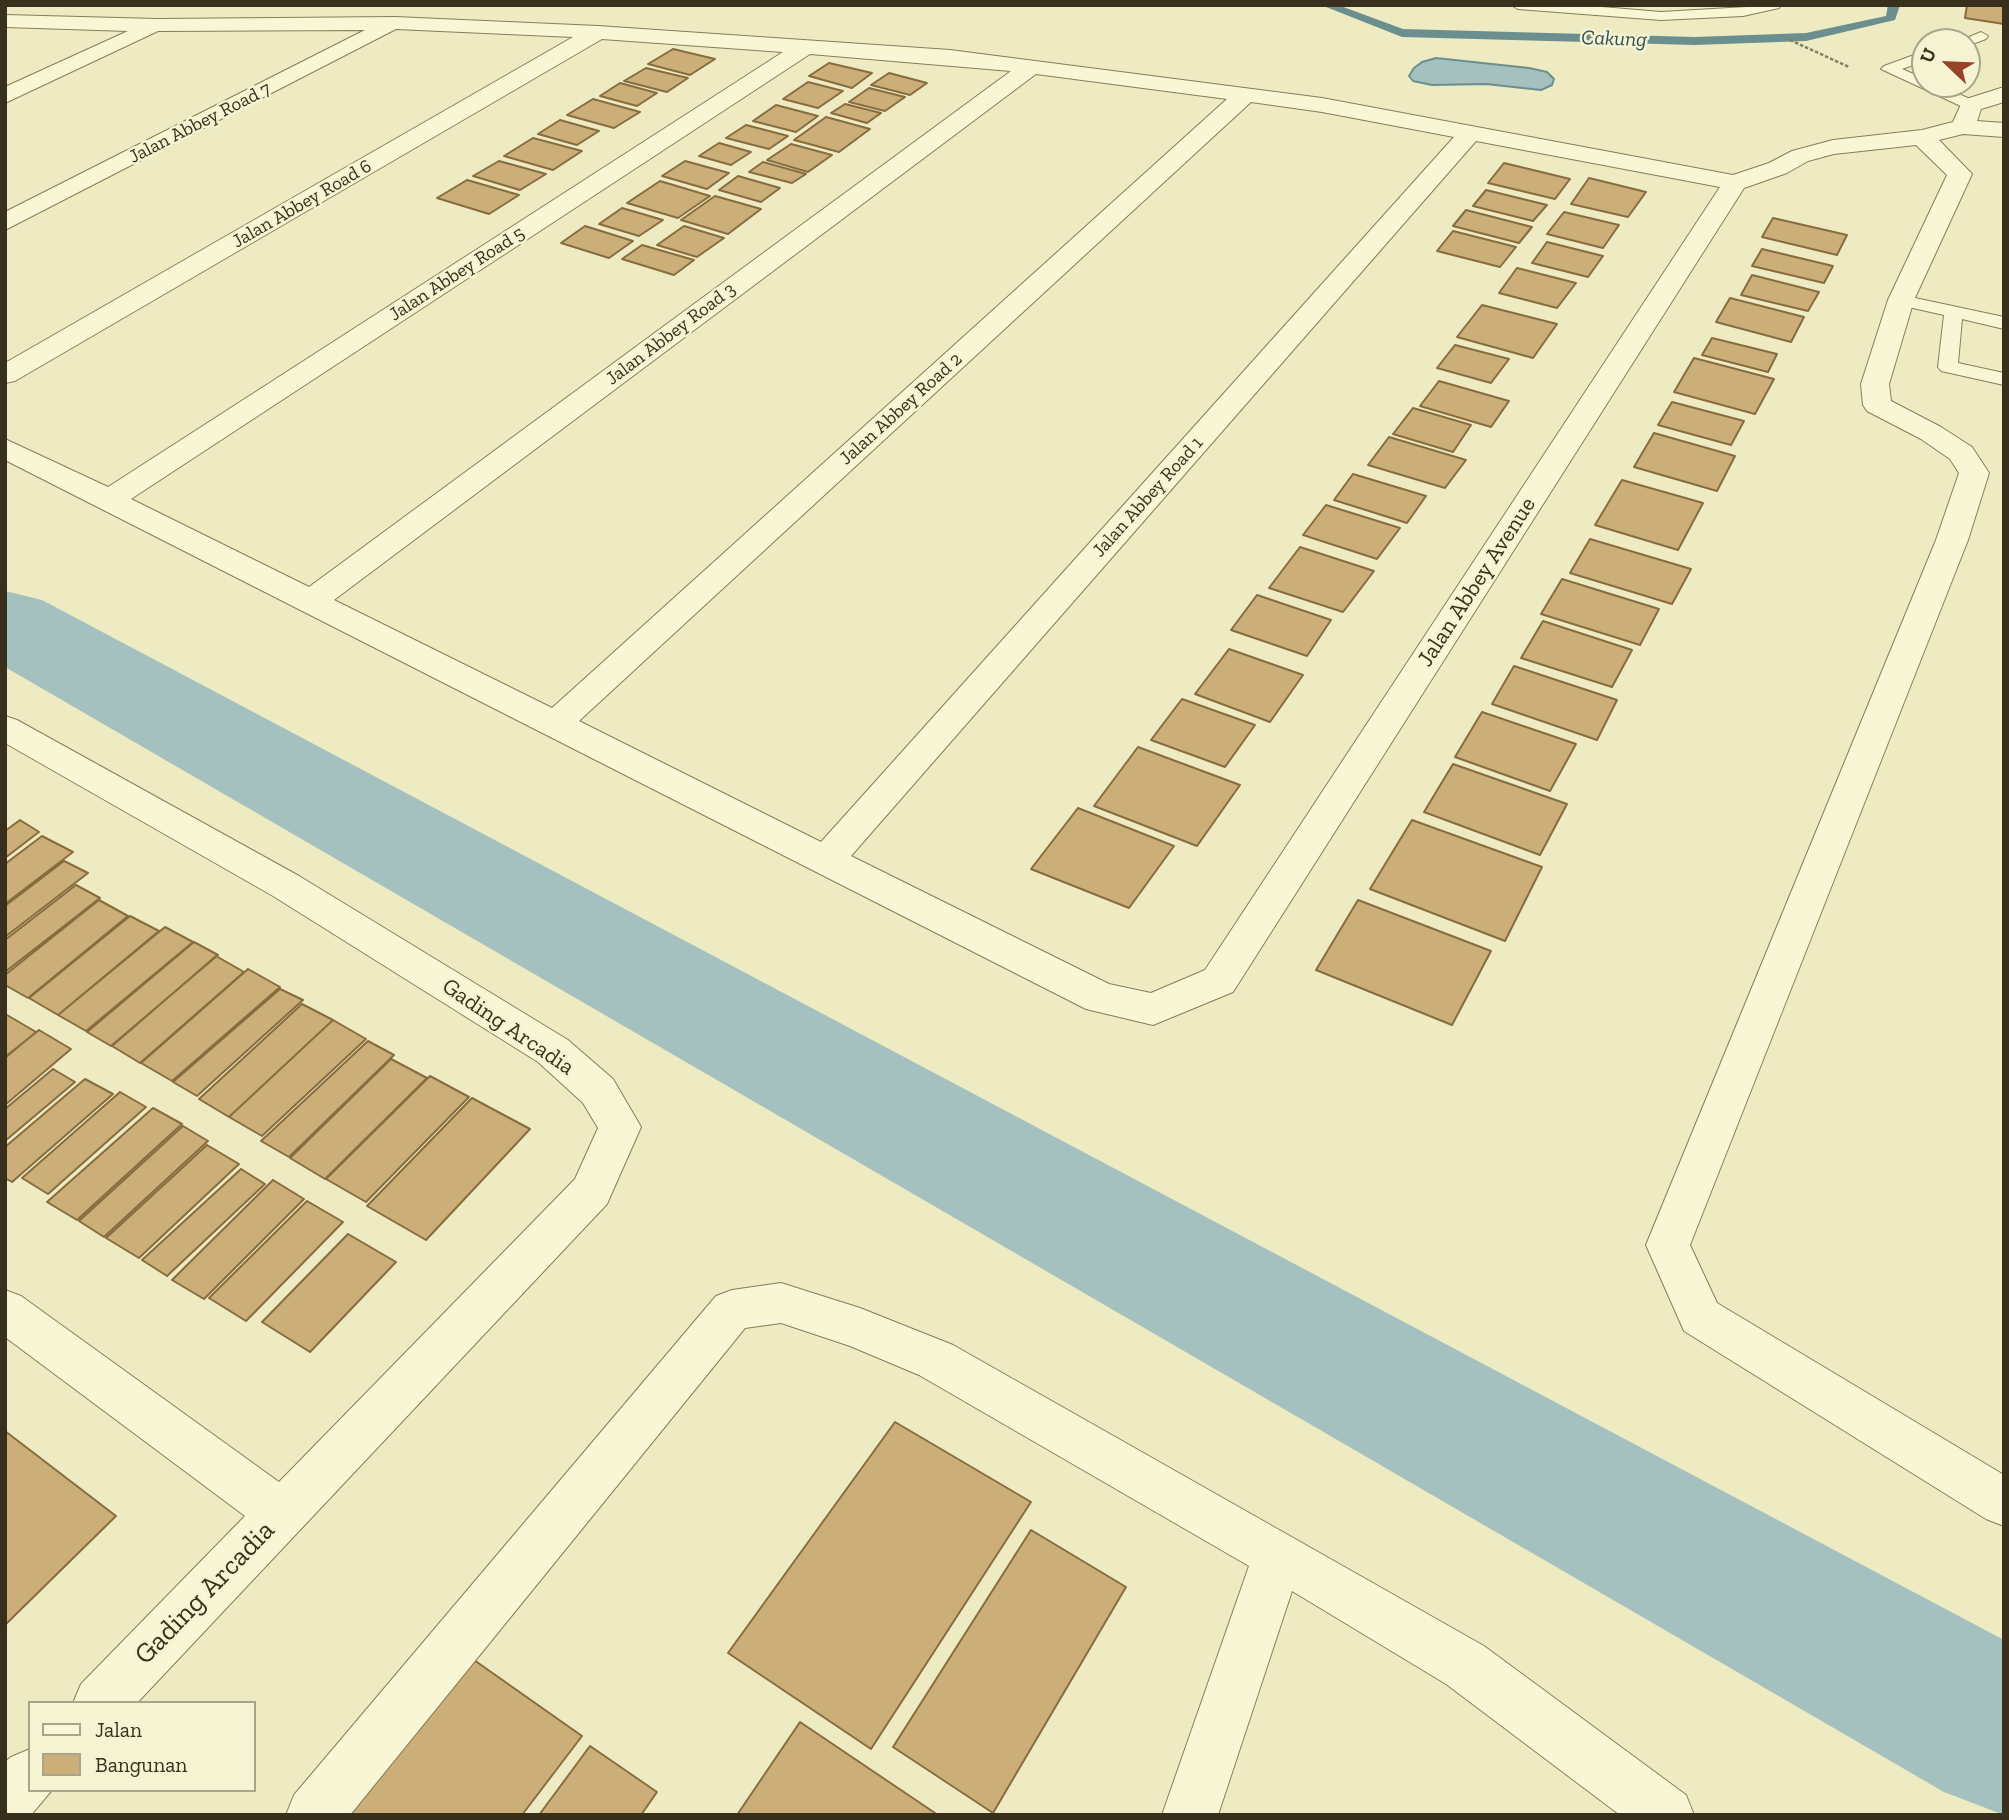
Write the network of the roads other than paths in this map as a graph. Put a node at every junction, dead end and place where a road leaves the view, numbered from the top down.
1 (1518, 5) edge
2 (1774, 5) edge
3 (5, 21) edge
4 (395, 23) junction
5 (157, 25) junction
6 (598, 32) junction
7 (804, 48) junction
8 (1911, 61) edge
9 (1032, 66) junction
10 (1911, 82) edge
11 (1246, 94) junction
12 (2004, 94) edge
13 (5, 96) edge
14 (1937, 98) edge
15 (1967, 116) junction
16 (2004, 130) edge
17 (1470, 133) junction
18 (1922, 137) junction
19 (1735, 183) junction
20 (5, 222) edge
21 (1902, 300) junction
22 (1954, 312) junction
23 (2004, 323) edge
24 (5, 375) edge
25 (2004, 379) edge
26 (5, 448) edge
27 (109, 500) junction
28 (311, 601) junction
29 (555, 724) junction
30 (5, 728) edge
31 (826, 860) junction
32 (5, 1310) edge
33 (2004, 1502) edge
34 (281, 1513) junction
35 (1278, 1555) junction
36 (102, 1701) edge
37 (28, 1778) edge
38 (5, 1802) edge
39 (314, 1815) edge
40 (1191, 1815) edge
41 (1666, 1815) edge

1 - 2 lane
3 - 5 street
4 - 5 street
4 - 6 street
4 - 20 street, Jalan Abbey Road 7
5 - 13 street
6 - 7 street
6 - 24 street, Jalan Abbey Road 6
7 - 9 street
7 - 27 street, Jalan Abbey Road 5
8 - 10 lane
9 - 11 street
9 - 28 street, Jalan Abbey Road 3
11 - 17 street
11 - 29 street, Jalan Abbey Road 2
12 - 15 street
14 - 15 lane
15 - 16 street
15 - 18 street
17 - 19 street
17 - 31 street, Jalan Abbey Road 1
18 - 19 street
18 - 21 street
19 - 31 street, Jalan Abbey Avenue
21 - 22 lane
21 - 33 street
22 - 23 lane
22 - 25 lane
26 - 27 street
27 - 28 street
28 - 29 street
29 - 31 street
30 - 34 street, Gading Arcadia
32 - 34 street, Gading Arcadia
34 - 36 street, Gading Arcadia
35 - 39 street
35 - 40 street
35 - 41 street
37 - 38 street

